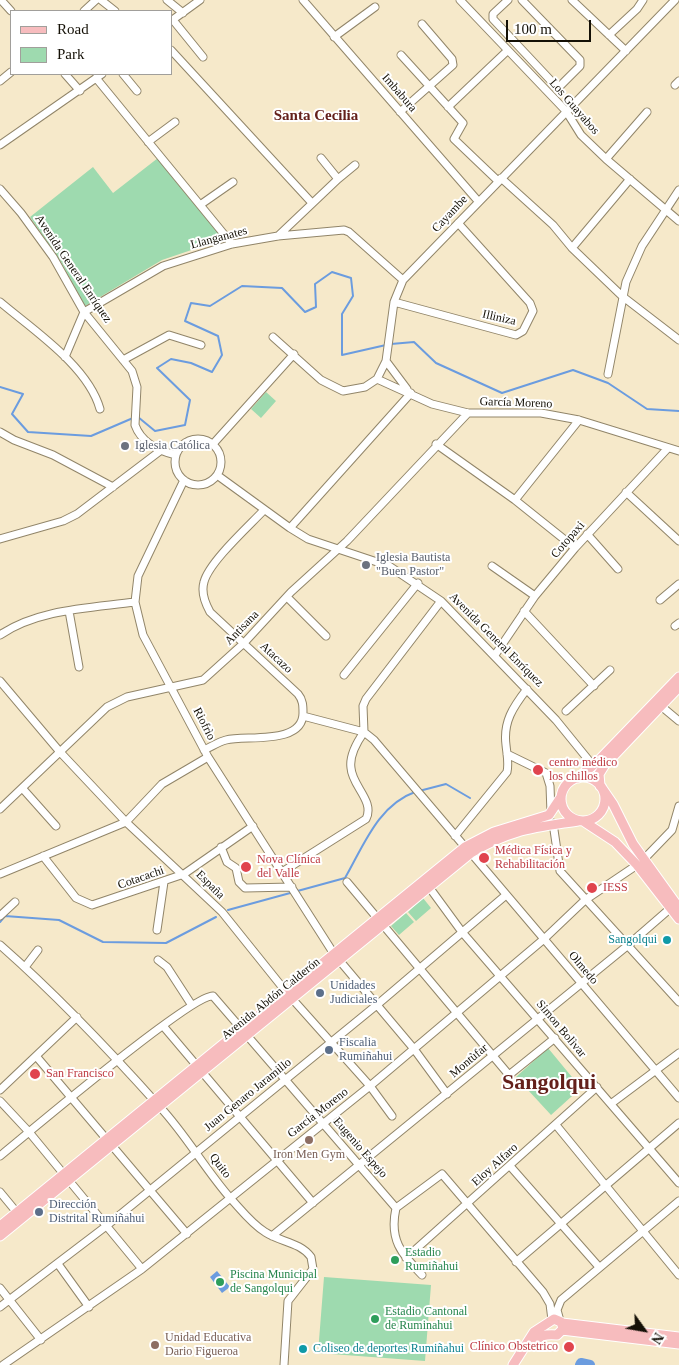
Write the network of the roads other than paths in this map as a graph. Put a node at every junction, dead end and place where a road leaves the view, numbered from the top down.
1 (96, 0) edge
2 (101, 0) edge
3 (167, 0) edge
4 (200, 0) edge
5 (303, 0) edge
6 (460, 0) edge
7 (508, 0) edge
8 (522, 0) edge
9 (572, 0) edge
10 (642, 0) edge
11 (677, 1) edge
12 (375, 7) dead end
13 (85, 10) edge
14 (113, 10) edge
15 (183, 13) junction
16 (172, 21) edge
17 (422, 24) dead end
18 (609, 35) junction
19 (334, 36) junction
20 (508, 50) junction
21 (522, 50) junction
22 (172, 51) edge
23 (626, 51) junction
24 (401, 55) dead end
25 (203, 57) dead end
26 (514, 58) junction
27 (10, 73) edge
28 (66, 75) edge
29 (124, 75) edge
30 (99, 76) edge
31 (0, 81) edge
32 (430, 86) junction
33 (80, 91) junction
34 (137, 91) dead end
35 (448, 106) junction
36 (566, 111) junction
37 (400, 112) junction
38 (647, 112) dead end
39 (175, 122) dead end
40 (148, 142) junction
41 (0, 144) edge
42 (321, 158) dead end
43 (606, 159) junction
44 (355, 165) dead end
45 (338, 179) junction
46 (499, 180) junction
47 (630, 180) junction
48 (233, 182) dead end
49 (0, 190) edge
50 (679, 190) edge
51 (478, 201) junction
52 (312, 203) junction
53 (200, 205) junction
54 (665, 210) junction
55 (679, 221) edge
56 (458, 223) junction
57 (278, 236) junction
58 (232, 244) junction
59 (572, 248) junction
60 (403, 280) junction
61 (622, 296) junction
62 (0, 302) edge
63 (394, 302) junction
64 (84, 312) junction
65 (272, 337) dead end
66 (679, 340) edge
67 (201, 345) dead end
68 (294, 354) junction
69 (65, 357) junction
70 (387, 359) junction
71 (123, 360) junction
72 (608, 374) dead end
73 (377, 378) junction
74 (411, 393) junction
75 (100, 409) dead end
76 (468, 412) junction
77 (579, 420) junction
78 (0, 432) edge
79 (213, 444) junction
80 (436, 444) junction
81 (668, 448) junction
82 (160, 451) junction
83 (679, 451) edge
84 (176, 455) junction
85 (217, 475) junction
86 (184, 480) junction
87 (114, 487) junction
88 (626, 492) junction
89 (515, 500) junction
90 (264, 510) junction
91 (290, 528) junction
92 (587, 534) junction
93 (0, 539) edge
94 (679, 541) edge
95 (575, 548) junction
96 (337, 549) junction
97 (492, 566) dead end
98 (618, 570) dead end
99 (418, 583) junction
100 (679, 584) edge
101 (535, 596) junction
102 (287, 597) junction
103 (660, 600) dead end
104 (441, 601) junction
105 (135, 602) junction
106 (69, 611) junction
107 (524, 611) junction
108 (0, 635) edge
109 (326, 636) dead end
110 (244, 643) junction
111 (495, 655) junction
112 (79, 666) dead end
113 (610, 670) dead end
114 (344, 675) dead end
115 (679, 677) edge
116 (0, 681) edge
117 (594, 686) junction
118 (172, 687) junction
119 (679, 687) edge
120 (527, 689) junction
121 (661, 706) junction
122 (566, 711) dead end
123 (303, 716) junction
124 (679, 721) edge
125 (364, 732) junction
126 (60, 752) junction
127 (206, 754) junction
128 (507, 754) junction
129 (586, 755) junction
130 (594, 766) junction
131 (599, 774) junction
132 (581, 776) junction
133 (601, 787) junction
134 (23, 789) junction
135 (561, 797) junction
136 (1, 806) edge
137 (679, 806) edge
138 (551, 813) junction
139 (580, 821) junction
140 (126, 822) junction
141 (552, 823) junction
142 (56, 826) dead end
143 (253, 826) junction
144 (455, 836) junction
145 (221, 847) junction
146 (468, 850) junction
147 (43, 856) junction
148 (641, 862) junction
149 (282, 872) junction
150 (0, 874) edge
151 (184, 874) junction
152 (164, 882) junction
153 (347, 882) dead end
154 (429, 887) junction
155 (294, 890) junction
156 (506, 895) junction
157 (586, 900) junction
158 (15, 902) dead end
159 (676, 905) edge
160 (0, 916) edge
161 (679, 919) edge
162 (381, 921) junction
163 (157, 930) dead end
164 (462, 932) junction
165 (544, 939) junction
166 (0, 945) edge
167 (627, 946) junction
168 (38, 950) dead end
169 (337, 957) junction
170 (158, 960) dead end
171 (25, 967) junction
172 (421, 968) junction
173 (500, 976) junction
174 (581, 983) junction
175 (289, 995) junction
176 (679, 1002) edge
177 (191, 1004) junction
178 (378, 1004) junction
179 (458, 1013) junction
180 (78, 1017) junction
181 (538, 1018) junction
182 (164, 1027) junction
183 (244, 1032) junction
184 (554, 1038) junction
185 (331, 1042) junction
186 (414, 1049) junction
187 (679, 1053) edge
188 (36, 1056) junction
189 (493, 1056) junction
190 (118, 1059) junction
191 (201, 1068) junction
192 (655, 1070) junction
193 (285, 1080) junction
194 (370, 1086) junction
195 (597, 1087) junction
196 (0, 1090) edge
197 (447, 1094) junction
198 (72, 1098) junction
199 (679, 1098) edge
200 (0, 1101) edge
201 (612, 1103) junction
202 (157, 1104) junction
203 (241, 1115) junction
204 (392, 1116) dead end
205 (323, 1123) junction
206 (679, 1123) edge
207 (556, 1125) junction
208 (29, 1132) junction
209 (110, 1142) junction
210 (650, 1148) junction
211 (196, 1152) junction
212 (0, 1156) edge
213 (277, 1159) junction
214 (359, 1164) junction
215 (510, 1166) junction
216 (66, 1177) junction
217 (679, 1183) edge
218 (607, 1185) junction
219 (149, 1189) junction
220 (0, 1192) edge
221 (230, 1198) junction
222 (679, 1201) edge
223 (313, 1203) junction
224 (468, 1204) junction
225 (396, 1208) junction
226 (19, 1215) junction
227 (561, 1224) junction
228 (0, 1226) edge
229 (105, 1227) junction
230 (644, 1230) junction
231 (188, 1234) junction
232 (0, 1236) edge
233 (272, 1236) junction
234 (406, 1258) junction
235 (516, 1262) junction
236 (58, 1264) junction
237 (599, 1267) junction
238 (142, 1270) junction
239 (679, 1273) edge
240 (422, 1275) dead end
241 (0, 1288) edge
242 (10, 1300) junction
243 (0, 1307) edge
244 (89, 1307) junction
245 (556, 1325) junction
246 (679, 1337) edge
247 (40, 1340) junction
248 (679, 1344) edge
249 (1, 1365) edge
250 (284, 1365) edge
251 (513, 1365) edge
252 (520, 1365) edge

1 - 13 street
2 - 14 street
3 - 15 street
4 - 15 street
5 - 19 street, Imbabura
6 - 20 street, Los Guayabos
7 - 21 street
8 - 21 street
9 - 18 street
10 - 18 street
11 - 23 street, Cayambe
12 - 19 street
15 - 16 street
16 - 25 street
17 - 32 street
18 - 23 street
19 - 37 street, Imbabura
20 - 26 street, Los Guayabos
20 - 35 street
21 - 26 street
22 - 52 street
23 - 36 street, Cayambe
24 - 32 street
26 - 36 street, Los Guayabos
27 - 31 street
28 - 33 street
29 - 34 street
30 - 33 street
30 - 40 street
32 - 35 street
32 - 37 street
33 - 41 street
35 - 46 street
36 - 43 street, Los Guayabos
36 - 46 street, Cayambe
37 - 51 street, Imbabura
38 - 43 street
39 - 40 street
40 - 53 street
42 - 45 street
43 - 47 street, Los Guayabos
44 - 45 street
45 - 52 street
46 - 51 street, Cayambe
46 - 59 street
47 - 54 street, Los Guayabos
47 - 59 street
48 - 53 street
49 - 64 street, Avenida General Enríquez
50 - 54 street
51 - 56 street, Cayambe
52 - 57 street
53 - 58 street
54 - 55 street, Los Guayabos
54 - 61 street
56 - 60 street, Cayambe
56 - 63 street, Illiniza
57 - 58 street, Llanganates
57 - 60 street, Llanganates
58 - 64 street, Llanganates
59 - 61 street
60 - 63 street, Cayambe
61 - 66 street
61 - 72 street
62 - 69 street
63 - 70 street, Cayambe
64 - 69 street
64 - 71 street, Avenida General Enríquez
65 - 68 street
67 - 71 street
68 - 73 street
68 - 79 street
69 - 75 street
70 - 73 street, Cayambe
70 - 74 street, García Moreno
71 - 82 street, Avenida General Enríquez
73 - 74 street, García Moreno
74 - 76 street, García Moreno
74 - 91 street
76 - 77 street, García Moreno
76 - 80 street, Antisana
77 - 81 street, García Moreno
77 - 89 street
78 - 87 street
79 - 84 street
79 - 85 street
80 - 89 street
80 - 96 street, Antisana
81 - 83 street, García Moreno
81 - 88 street, Cotopaxi
82 - 84 street, Avenida General Enríquez
82 - 87 street
84 - 86 street
85 - 86 street
85 - 90 street, Avenida General Enríquez
86 - 105 street, Riofrìo
87 - 93 street
88 - 92 street, Cotopaxi
88 - 94 street
89 - 95 street
90 - 91 street, Avenida General Enríquez
90 - 110 street, Atacazo
91 - 96 street, Avenida General Enríquez
92 - 95 street, Cotopaxi
92 - 98 street
95 - 101 street, Cotopaxi
96 - 99 street, Avenida General Enríquez
96 - 102 street, Antisana
97 - 101 street
99 - 104 street, Avenida General Enríquez
99 - 114 street
100 - 103 street
101 - 107 street, Cotopaxi
102 - 109 street
102 - 110 street, Antisana
104 - 111 street, Avenida General Enríquez
104 - 125 street
105 - 106 street
105 - 118 street, Riofrìo
106 - 108 street
106 - 112 street
107 - 111 street, Cotopaxi
107 - 117 street
110 - 118 street, Antisana
110 - 123 street, Atacazo
111 - 120 street, Avenida General Enríquez
113 - 117 street
115 - 130 main road
116 - 126 street, España
117 - 122 street
118 - 126 street, Antisana
118 - 127 street, Riofrìo
119 - 121 main road
120 - 128 street
120 - 129 street, Avenida General Enríquez
121 - 124 street
121 - 131 main road
123 - 125 street
123 - 127 street
125 - 144 street, Olmedo
125 - 149 street
126 - 134 street, Antisana
126 - 140 street, España
127 - 140 street
127 - 143 street, Riofrìo
128 - 138 street
128 - 144 street
129 - 130 street, Avenida General Enríquez
129 - 132 street
130 - 131 street, Avenida General Enríquez
130 - 132 main road
131 - 133 main road
132 - 133 main road
132 - 135 main road
133 - 139 main road
133 - 148 main road
134 - 136 street, Antisana
134 - 142 street
135 - 138 main road
135 - 139 main road
137 - 148 street, García Moreno
138 - 146 main road, Avenida Abdón Calderón
139 - 141 main road, Avenida Abdón Calderón
139 - 148 main road
140 - 147 street
140 - 151 street, España
141 - 146 main road, Avenida Abdón Calderón
141 - 157 street
143 - 145 street, Cotacachi
143 - 149 street, Riofrìo
144 - 146 street, Olmedo
145 - 151 street, Cotacachi
145 - 155 street
146 - 154 main road, Avenida Abdón Calderón
146 - 156 street, Olmedo
146 - 162 main road, Avenida Abdón Calderón
147 - 150 street
147 - 152 street, Cotacachi
148 - 157 street, García Moreno
148 - 159 main road
149 - 155 street, Riofrìo
151 - 152 street, Cotacachi
151 - 175 street, España
152 - 163 street
153 - 162 street
154 - 162 main road, Avenida Abdón Calderón
154 - 164 street, Simon Bolìvar
155 - 169 street, Riofrìo
156 - 164 street, Juan Genaro Jaramillo
156 - 165 street, Olmedo
157 - 165 street, García Moreno
157 - 167 street
158 - 160 street
159 - 161 main road
159 - 167 street, Montùfar
162 - 169 main road, Avenida Abdón Calderón
162 - 172 street
164 - 172 street, Juan Genaro Jaramillo
164 - 173 street, Simon Bolìvar
165 - 173 street, García Moreno
165 - 174 street, Olmedo
166 - 171 street, Quito
167 - 174 street, Montùfar
167 - 176 street
168 - 171 street
169 - 175 main road, Avenida Abdón Calderón
169 - 178 street, Riofrìo
170 - 177 street
171 - 180 street, Quito
172 - 178 street, Juan Genaro Jaramillo
172 - 179 street
173 - 179 street, García Moreno
173 - 181 street, Simon Bolìvar
174 - 181 street, Montùfar
174 - 192 street, Olmedo
175 - 183 main road, Avenida Abdón Calderón
175 - 185 street, España
177 - 182 street
177 - 183 street, Eugenio Espejo
178 - 185 street, Juan Genaro Jaramillo
178 - 186 street, Riofrìo
179 - 186 street, García Moreno
179 - 189 street
180 - 188 street
180 - 190 street, Quito
181 - 184 street, Simon Bolìvar
181 - 189 street, Montùfar
182 - 190 street
182 - 191 street
183 - 191 main road, Avenida Abdón Calderón
183 - 193 street, Eugenio Espejo
184 - 189 street
184 - 195 street, Simon Bolìvar
185 - 193 street, Juan Genaro Jaramillo
185 - 194 street, España
186 - 194 street, García Moreno
186 - 197 street, Riofrìo
187 - 192 street
188 - 196 street
188 - 198 street
189 - 197 street, Montùfar
190 - 198 street
190 - 202 street, Quito
191 - 202 main road, Avenida Abdón Calderón
191 - 203 street
192 - 199 street, Olmedo
192 - 201 street
193 - 203 street, Juan Genaro Jaramillo
193 - 205 street, Eugenio Espejo
194 - 204 street, España
194 - 205 street, García Moreno
195 - 201 street, Simon Bolìvar
195 - 207 street, Eloy Alfaro
197 - 214 street, Montùfar
198 - 208 street
198 - 209 street
200 - 208 street
201 - 210 street, Simon Bolìvar
202 - 209 main road, Avenida Abdón Calderón
202 - 211 street, Quito
203 - 211 street, Juan Genaro Jaramillo
203 - 213 street
205 - 213 street, García Moreno
205 - 214 street, Eugenio Espejo
206 - 210 street
207 - 215 street, Eloy Alfaro
207 - 218 street
208 - 212 street
208 - 216 street
209 - 216 main road, Avenida Abdón Calderón
209 - 219 street
210 - 217 street, Simon Bolìvar
210 - 218 street
211 - 219 street, Juan Genaro Jaramillo
211 - 221 street, Quito
213 - 221 street, García Moreno
213 - 223 street
214 - 223 street, Montùfar
214 - 225 street, Eugenio Espejo
215 - 224 street, Eloy Alfaro
215 - 227 street
216 - 226 main road, Avenida Abdón Calderón
216 - 229 street
218 - 227 street
218 - 230 street
219 - 229 street, Juan Genaro Jaramillo
219 - 231 street
220 - 226 street
221 - 231 street, García Moreno
221 - 233 street, Quito
222 - 230 street
223 - 233 street, Montùfar
224 - 225 street
224 - 234 street, Eloy Alfaro
224 - 235 street
225 - 234 street
226 - 228 main road, Avenida Abdón Calderón
226 - 232 main road, Avenida Abdón Calderón
227 - 235 street
227 - 237 street
229 - 236 street, Juan Genaro Jaramillo
229 - 238 street
230 - 237 street
230 - 239 street
231 - 238 street, García Moreno
233 - 250 street, Quito
234 - 240 street
235 - 245 street
236 - 242 street, Juan Genaro Jaramillo
236 - 244 street
237 - 245 street
238 - 244 street, García Moreno
241 - 242 street
242 - 243 street, Juan Genaro Jaramillo
242 - 247 street
244 - 247 street, García Moreno
245 - 246 main road
245 - 248 main road
245 - 251 main road
245 - 252 main road
247 - 249 street, García Moreno

